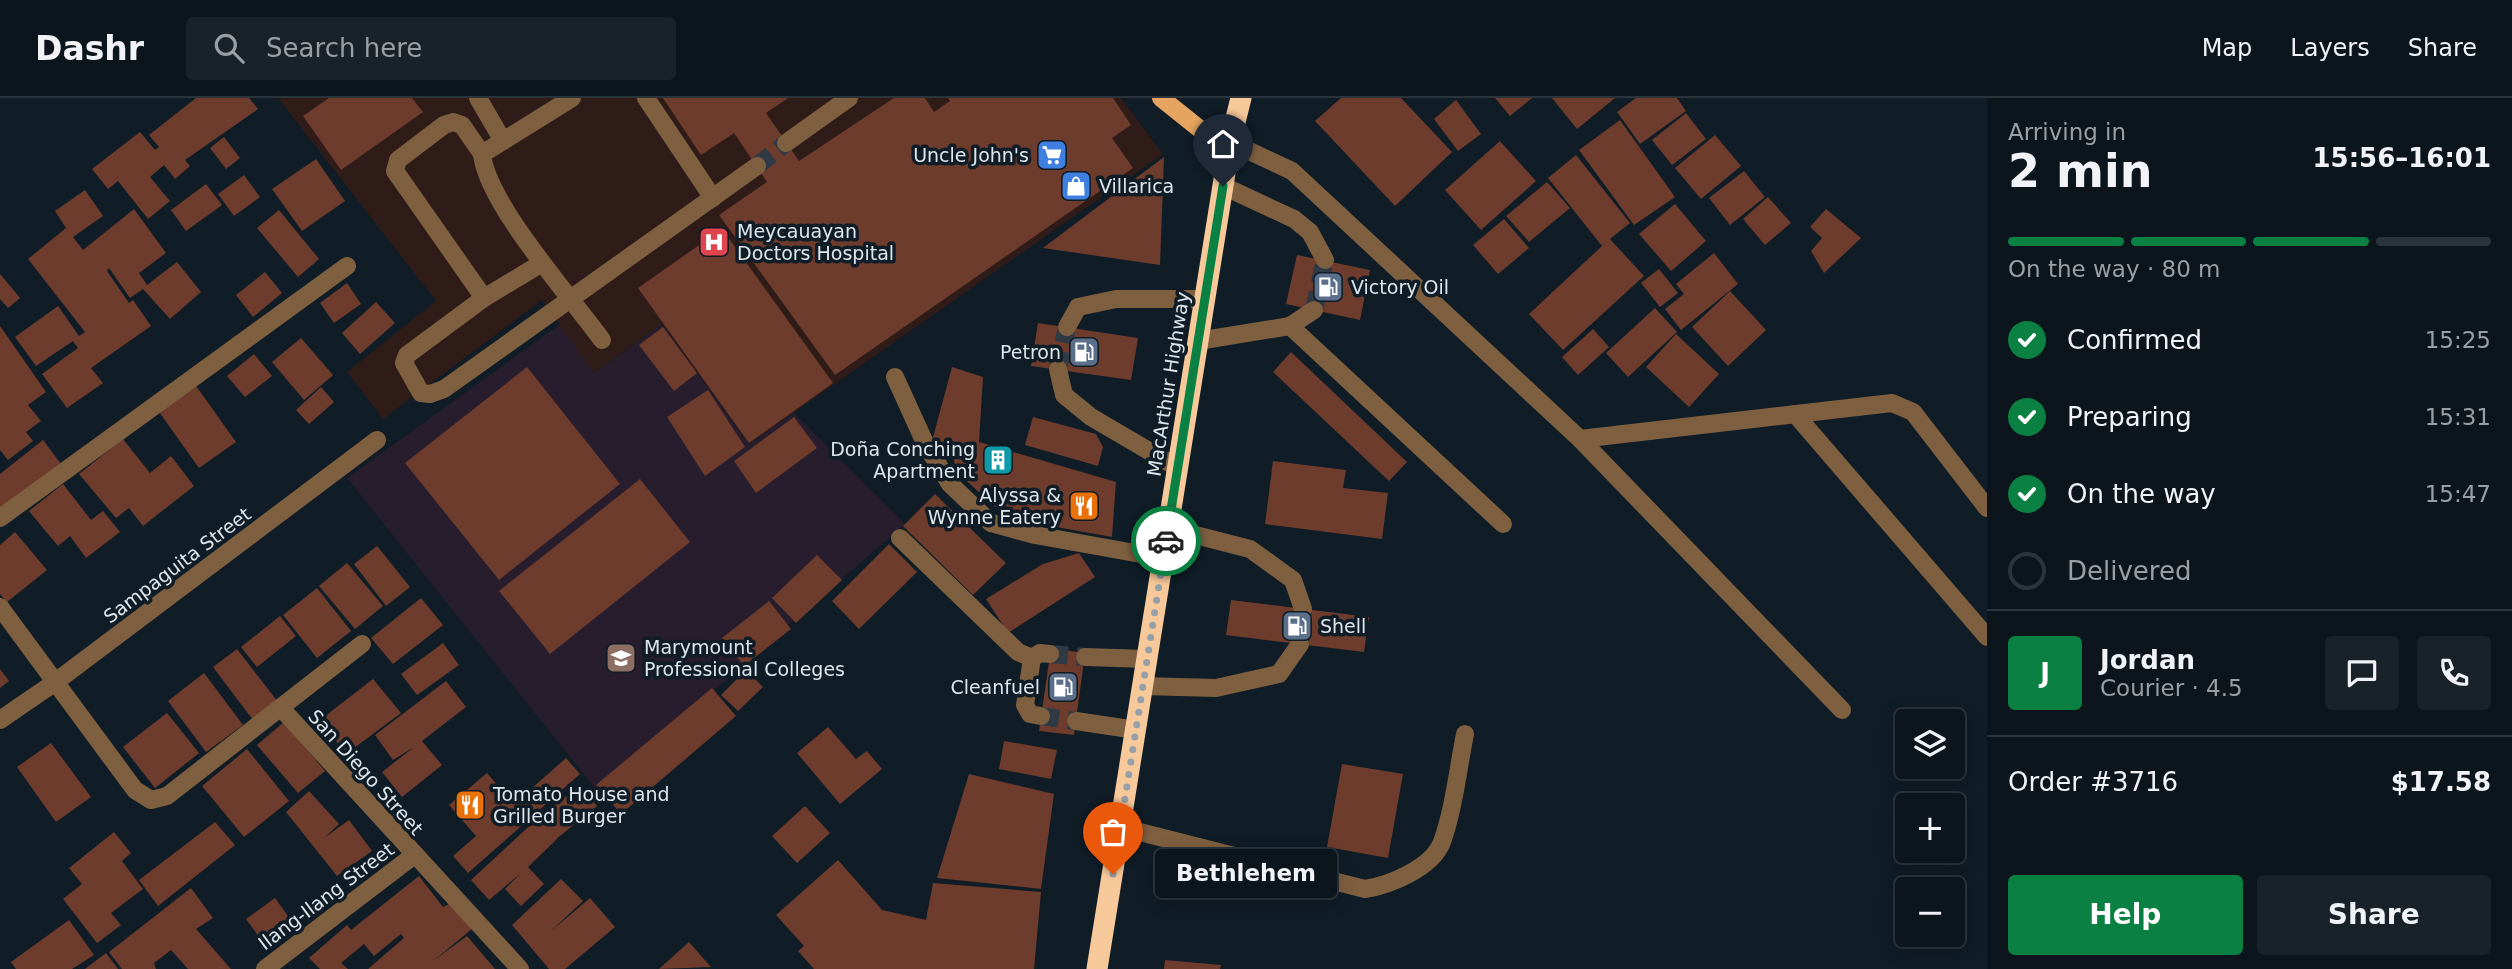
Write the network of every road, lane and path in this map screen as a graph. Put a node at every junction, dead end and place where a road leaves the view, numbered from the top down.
1 (478, 98) edge
2 (572, 98) edge
3 (646, 98) edge
4 (849, 98) edge
5 (1161, 98) edge
6 (1242, 98) edge
7 (503, 141) junction
8 (1230, 142) junction
9 (786, 143) tunnel mouth
10 (482, 154) junction
11 (757, 166) tunnel mouth
12 (1223, 186) junction
13 (713, 198) junction
14 (1325, 260) tunnel mouth
15 (542, 262) junction
16 (347, 266) dead end
17 (484, 299) junction
18 (572, 299) junction
19 (1205, 299) junction
20 (1314, 310) tunnel mouth
21 (1290, 326) junction
22 (1067, 327) tunnel mouth
23 (602, 340) dead end
24 (1198, 341) junction
25 (1058, 369) tunnel mouth
26 (895, 377) dead end
27 (1795, 414) junction
28 (1580, 439) junction
29 (377, 440) dead end
30 (1178, 468) junction
31 (1987, 508) edge
32 (0, 518) edge
33 (1503, 524) dead end
34 (1168, 528) junction
35 (900, 538) dead end
36 (1163, 558) junction
37 (0, 607) edge
38 (1303, 609) tunnel mouth
39 (1987, 637) edge
40 (362, 644) dead end
41 (1300, 644) tunnel mouth
42 (1085, 657) tunnel mouth
43 (1147, 659) junction
44 (54, 683) junction
45 (1142, 686) junction
46 (281, 708) junction
47 (1842, 710) dead end
48 (1041, 716) dead end
49 (0, 720) edge
50 (1076, 721) tunnel mouth
51 (1136, 730) junction
52 (1465, 734) dead end
53 (1120, 827) junction
54 (414, 856) junction
55 (265, 969) edge
56 (520, 969) edge
57 (1097, 969) edge

1 - 7 street
2 - 7 street
3 - 13 street
4 - 9 street
5 - 8 main road
6 - 8 highway, MacArthur Highway
7 - 10 street
8 - 12 highway, MacArthur Highway
8 - 28 street
10 - 15 street
10 - 17 street
11 - 13 street
12 - 14 street
12 - 19 highway, MacArthur Highway
13 - 18 street
15 - 17 street
15 - 18 street
16 - 32 street
17 - 18 street
18 - 23 street
19 - 22 street
19 - 24 highway, MacArthur Highway
20 - 21 street
21 - 24 street
21 - 33 street
24 - 30 highway, MacArthur Highway
25 - 30 street
26 - 36 street
27 - 28 street
27 - 31 street
27 - 39 street
28 - 47 street
29 - 44 street, Sampaguita Street
30 - 34 highway, MacArthur Highway
34 - 36 highway, MacArthur Highway
34 - 38 street
35 - 48 street
36 - 43 highway, MacArthur Highway
37 - 44 street, San Diego Street
40 - 46 street
41 - 45 street
42 - 43 street
43 - 45 highway, MacArthur Highway
44 - 46 street, San Diego Street
44 - 49 street, Sampaguita Street
45 - 51 highway, MacArthur Highway
46 - 54 street, San Diego Street
50 - 51 street
51 - 53 highway, MacArthur Highway
52 - 53 street
53 - 57 highway, MacArthur Highway
54 - 55 street, Ilang-Ilang Street
54 - 56 street, San Diego Street

